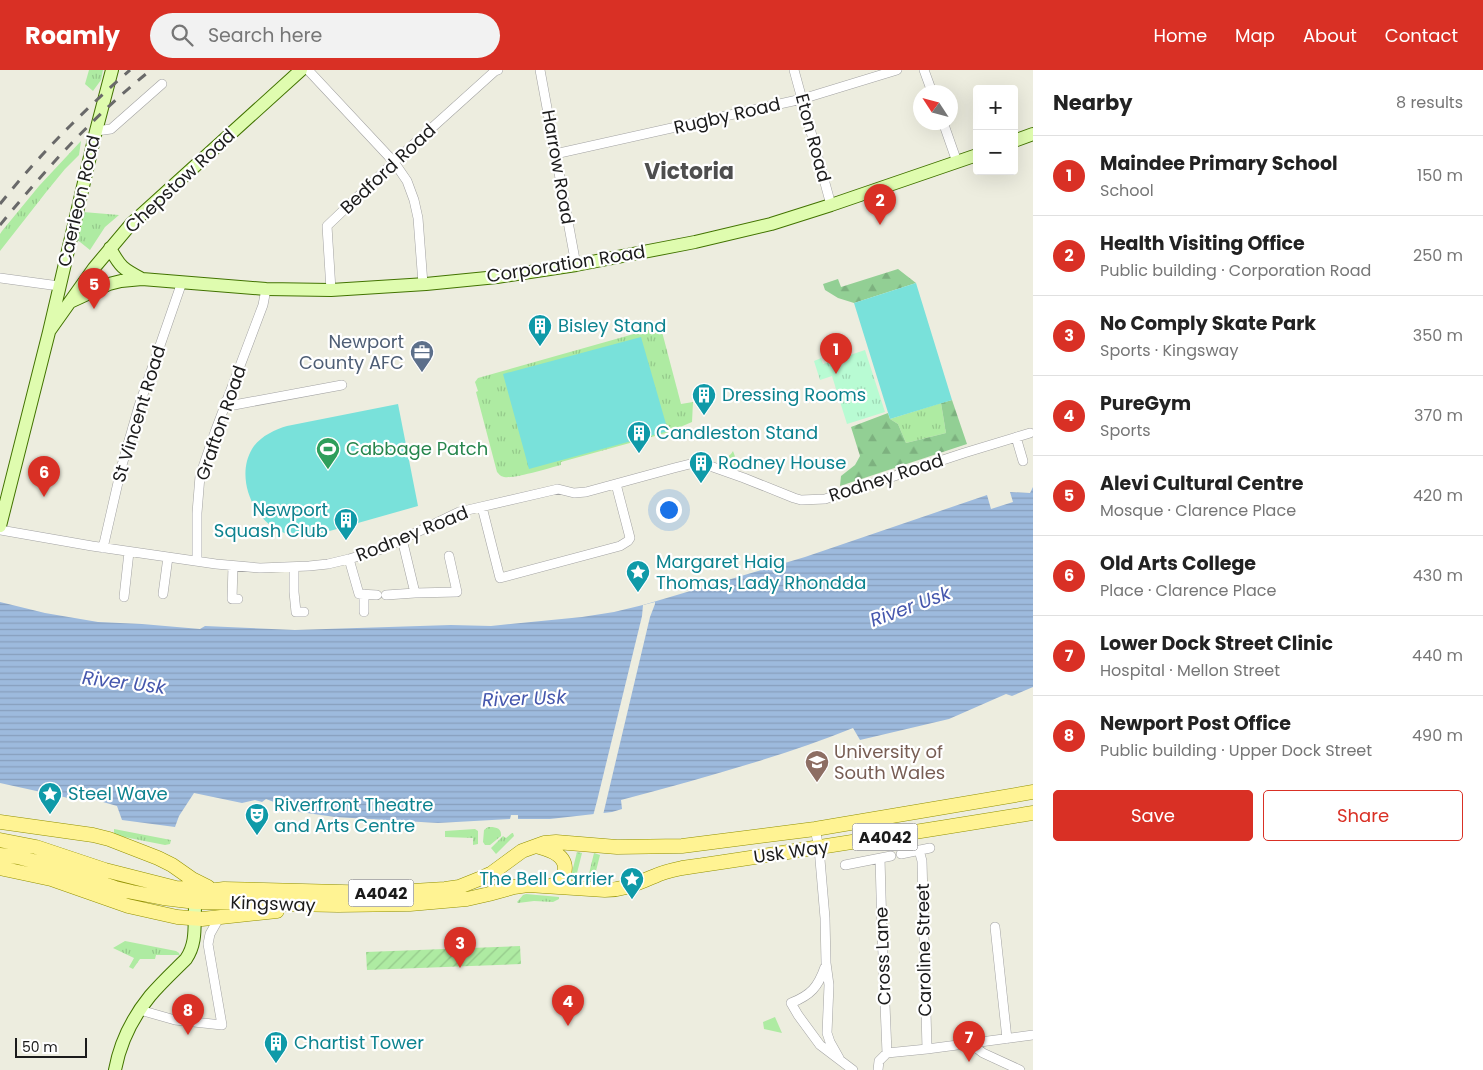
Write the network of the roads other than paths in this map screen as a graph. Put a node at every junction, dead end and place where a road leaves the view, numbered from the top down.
1 (112, 70) edge
2 (301, 70) edge
3 (308, 70) edge
4 (498, 70) edge
5 (540, 70) edge
6 (794, 70) edge
7 (894, 70) edge
8 (924, 70) edge
9 (162, 84) dead end
10 (929, 85) edge
11 (802, 99) junction
12 (946, 130) edge
13 (96, 131) junction
14 (1033, 134) edge
15 (1018, 140) edge
16 (555, 154) junction
17 (973, 156) edge
18 (394, 162) junction
19 (957, 162) junction
20 (831, 205) junction
21 (110, 248) junction
22 (576, 265) junction
23 (0, 278) edge
24 (142, 279) junction
25 (182, 282) junction
26 (423, 284) junction
27 (59, 286) junction
28 (266, 289) junction
29 (331, 290) junction
30 (70, 302) junction
31 (49, 332) junction
32 (342, 385) dead end
33 (226, 402) junction
34 (1030, 433) dead end
35 (1016, 437) junction
36 (1023, 461) dead end
37 (616, 484) junction
38 (482, 506) junction
39 (0, 526) edge
40 (0, 530) edge
41 (402, 539) junction
42 (103, 548) junction
43 (129, 552) junction
44 (449, 556) dead end
45 (168, 557) junction
46 (349, 559) junction
47 (196, 561) junction
48 (233, 566) junction
49 (294, 567) junction
50 (415, 593) junction
51 (163, 594) dead end
52 (364, 594) junction
53 (124, 597) dead end
54 (238, 599) dead end
55 (304, 612) dead end
56 (364, 612) dead end
57 (1033, 792) edge
58 (1033, 813) edge
59 (0, 822) edge
60 (815, 829) junction
61 (0, 840) edge
62 (591, 845) joint
63 (535, 846) junction
64 (819, 848) junction
65 (930, 848) dead end
66 (919, 850) junction
67 (0, 854) edge
68 (901, 854) dead end
69 (891, 856) dead end
70 (880, 858) junction
71 (845, 865) dead end
72 (0, 868) edge
73 (551, 886) junction
74 (580, 888) joint
75 (216, 890) junction
76 (196, 902) junction
77 (338, 905) junction
78 (177, 917) junction
79 (219, 918) junction
80 (194, 919) junction
81 (995, 927) dead end
82 (195, 938) junction
83 (208, 944) junction
84 (826, 963) junction
85 (140, 1010) junction
86 (1033, 1035) edge
87 (1007, 1040) junction
88 (971, 1044) junction
89 (927, 1049) junction
90 (888, 1053) junction
91 (839, 1058) junction
92 (115, 1070) edge
93 (853, 1070) edge
94 (878, 1070) edge
95 (1020, 1070) edge

1 - 13 street, Caerleon Road
2 - 21 street, Chepstow Road
3 - 18 street
4 - 18 street, Bedford Road
5 - 16 street, Harrow Road
6 - 11 street, Eton Road
7 - 11 street, Rugby Road
8 - 10 street
9 - 13 street
11 - 16 street, Rugby Road
11 - 20 street, Eton Road
12 - 19 street
13 - 27 street, Caerleon Road
14 - 15 street
16 - 22 street, Harrow Road
17 - 19 street, Corporation Road
18 - 26 street
18 - 29 street, Bedford Road
19 - 20 street, Corporation Road
20 - 22 street, Corporation Road
21 - 24 street
21 - 30 street, Chepstow Road
22 - 26 street, Corporation Road
23 - 27 street
24 - 25 street, Corporation Road
24 - 30 street, Corporation Road
25 - 28 street, Corporation Road
25 - 42 street, St Vincent Road
26 - 29 street, Corporation Road
27 - 30 street
27 - 31 street, Caerleon Road
28 - 29 street, Corporation Road
28 - 33 street, Grafton Road
30 - 31 street, Chepstow Road
31 - 39 street, Caerleon Road
32 - 33 street
33 - 47 street, Grafton Road
34 - 35 street, Rodney Road
35 - 36 street
35 - 37 street, Rodney Road
37 - 38 street, Rodney Road
37 - 38 street
38 - 41 street, Rodney Road
40 - 42 street, Rodney Road
41 - 46 street, Rodney Road
41 - 50 street
42 - 43 street, Rodney Road
43 - 45 street, Rodney Road
43 - 53 street
44 - 50 street
45 - 47 street, Rodney Road
45 - 51 street
46 - 49 street, Rodney Road
46 - 52 street
47 - 48 street, Rodney Road
48 - 49 street, Rodney Road
48 - 54 street
49 - 55 street
50 - 52 street
52 - 56 street
57 - 60 main road, Usk Way / A4042
58 - 64 main road, Usk Way / A4042
59 - 75 main road, A4042
60 - 62 main road, Usk Way / A4042
60 - 64 street
61 - 75 main road, Kingsway / A4042
62 - 63 main road, Kingsway / A4042
63 - 73 main road
63 - 75 main road, Kingsway / A4042
64 - 74 main road, Usk Way / A4042
64 - 84 street
65 - 66 street
66 - 68 street
66 - 89 street, Caroline Street
67 - 76 main road, Kingsway / A4042
69 - 70 street
70 - 71 street
70 - 90 street, Cross Lane
72 - 78 main road, A4042
73 - 74 main road, Kingsway / A4042
73 - 77 main road, Kingsway / A4042
75 - 76 street
76 - 77 main road, Kingsway / A4042
76 - 80 street
77 - 79 main road, A4042
78 - 80 main road, A4042
78 - 82 street
79 - 80 main road, A4042
79 - 83 street
80 - 82 street
81 - 87 street
82 - 83 street
82 - 85 street
83 - 85 street
84 - 91 street
84 - 91 street
85 - 92 street
86 - 87 street
87 - 88 street
88 - 89 street
88 - 95 street
89 - 90 street
90 - 94 street
91 - 93 street

